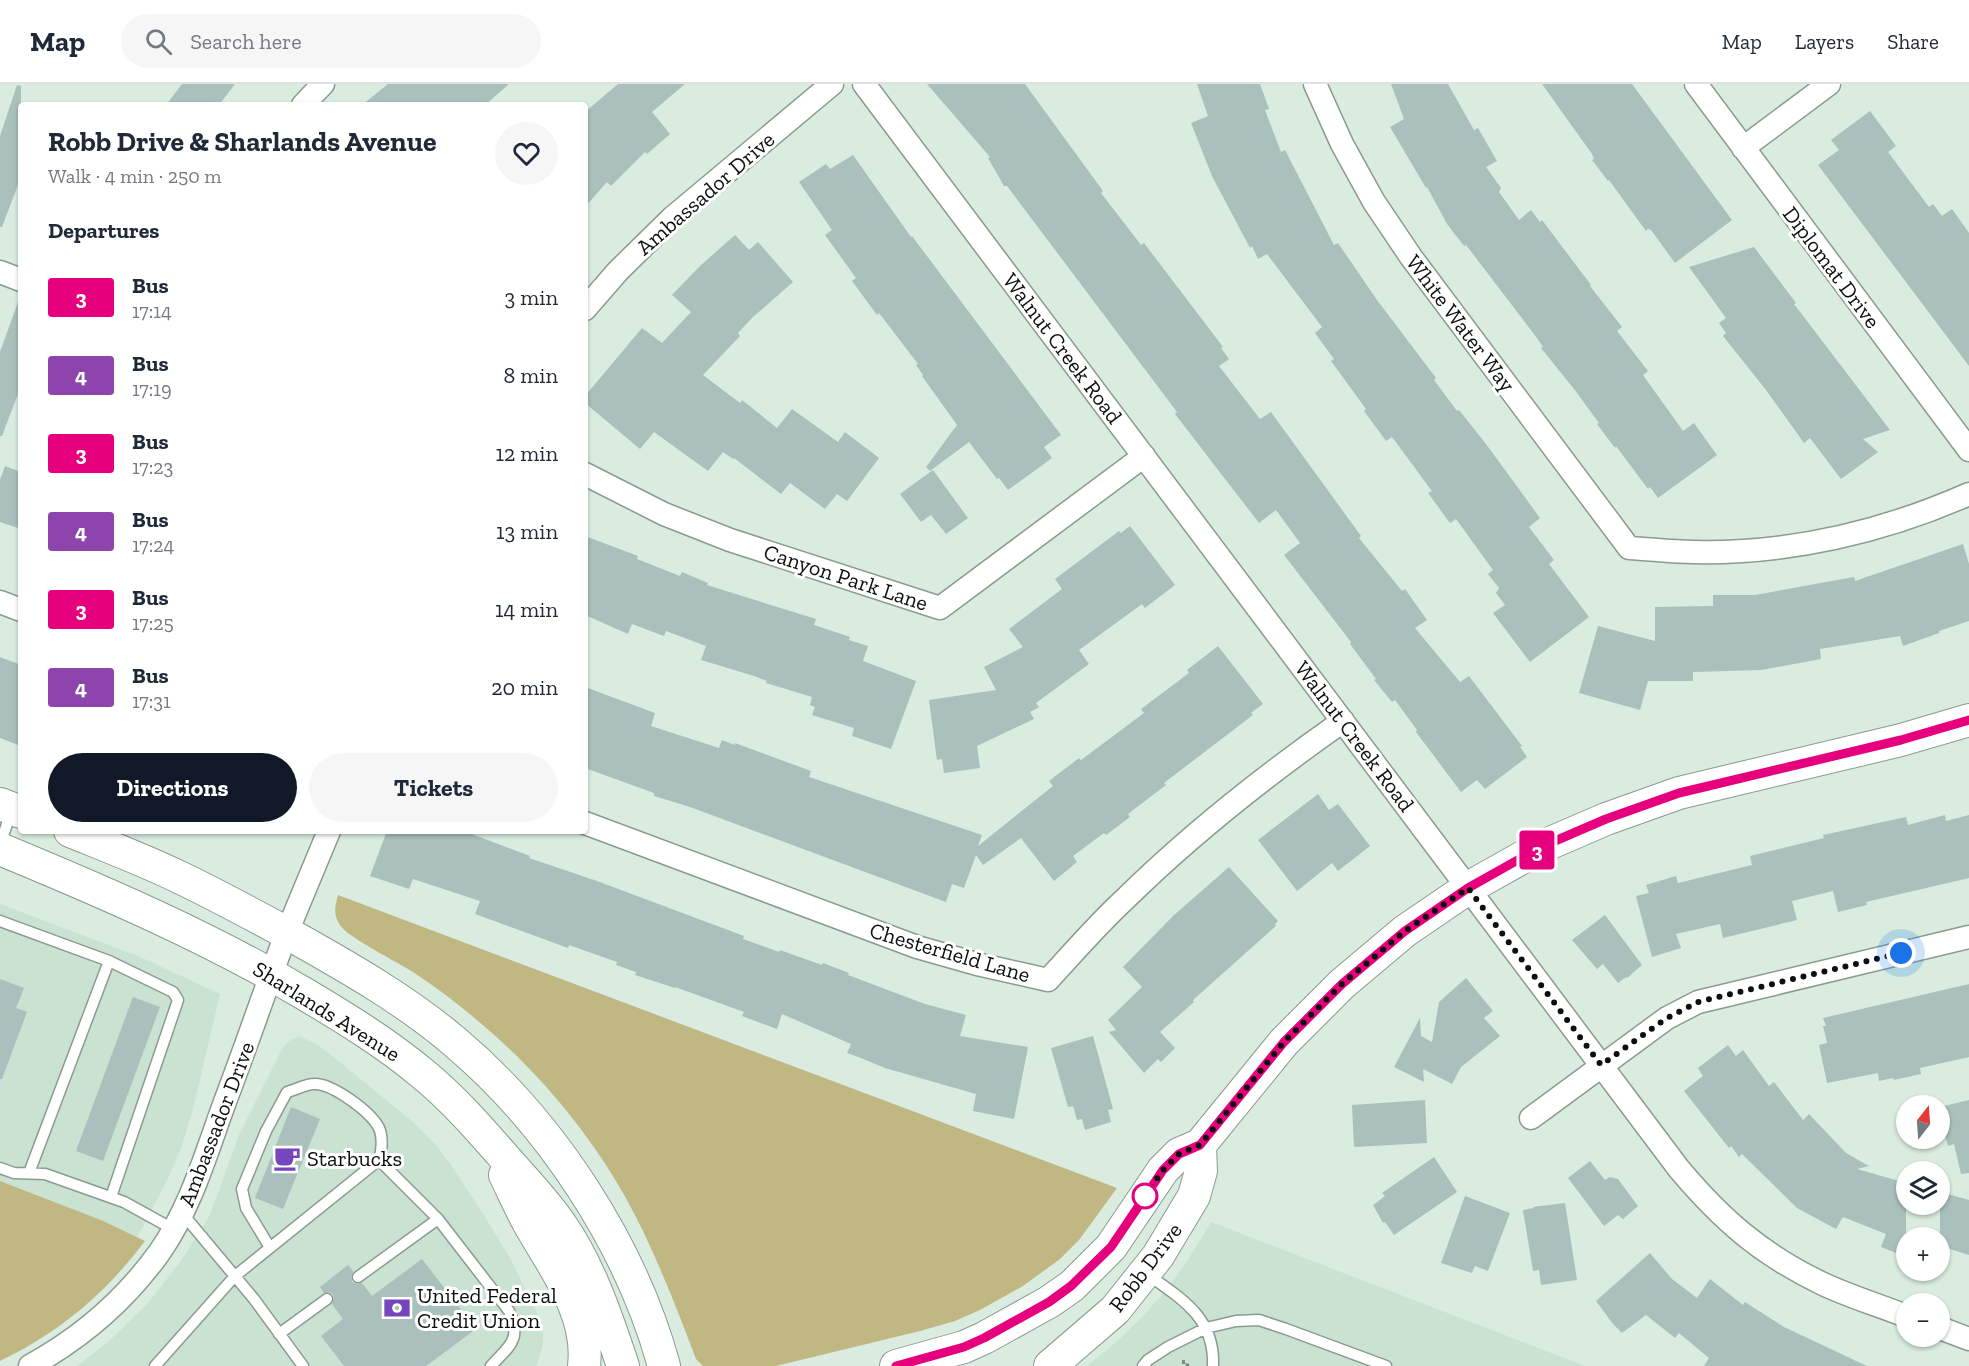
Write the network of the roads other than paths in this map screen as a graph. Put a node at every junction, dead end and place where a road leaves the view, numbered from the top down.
1 (323, 84) edge
2 (832, 84) edge
3 (864, 84) edge
4 (1315, 84) edge
5 (1696, 84) edge
6 (1829, 84) edge
7 (306, 102) edge
8 (1743, 148) junction
9 (0, 272) edge
10 (18, 279) edge
11 (588, 306) edge
12 (1969, 450) edge
13 (1144, 456) junction
14 (588, 476) edge
15 (1969, 494) edge
16 (0, 602) edge
17 (18, 609) edge
18 (1969, 720) edge
19 (1343, 721) junction
20 (11, 808) edge
21 (588, 824) edge
22 (77, 834) edge
23 (327, 834) edge
24 (0, 844) edge
25 (0, 849) edge
26 (1468, 888) junction
27 (0, 921) edge
28 (287, 933) junction
29 (1969, 937) edge
30 (109, 961) junction
31 (272, 975) junction
32 (1601, 1065) junction
33 (1531, 1118) dead end
34 (484, 1134) junction
35 (1200, 1145) junction
36 (380, 1160) junction
37 (0, 1168) edge
38 (29, 1173) junction
39 (111, 1197) junction
40 (438, 1219) junction
41 (177, 1221) junction
42 (269, 1246) junction
43 (1145, 1272) junction
44 (235, 1276) junction
45 (358, 1277) dead end
46 (327, 1299) dead end
47 (1896, 1312) edge
48 (1206, 1328) junction
49 (1950, 1332) edge
50 (279, 1334) junction
51 (1969, 1339) edge
52 (30, 1366) edge
53 (155, 1366) edge
54 (303, 1366) edge
55 (491, 1366) edge
56 (584, 1366) edge
57 (623, 1366) edge
58 (664, 1366) edge
59 (896, 1366) edge
60 (1050, 1366) edge
61 (1143, 1366) edge
62 (1213, 1366) edge
63 (1386, 1366) edge

1 - 7 street
2 - 11 street, Ambassador Drive
3 - 13 street, Walnut Creek Road
4 - 15 street, White Water Way
5 - 8 street, Diplomat Drive
6 - 8 street
8 - 12 street, Diplomat Drive
9 - 10 street
13 - 14 street, Canyon Park Lane
13 - 19 street, Walnut Creek Road
16 - 17 street
18 - 26 main road, Robb Drive
19 - 21 street, Chesterfield Lane
19 - 26 street, Walnut Creek Road
20 - 24 lane
22 - 28 main road, Sharlands Avenue
23 - 28 street, Ambassador Drive
25 - 31 main road, Sharlands Avenue
26 - 32 street, Walnut Creek Road
26 - 35 main road, Robb Drive
27 - 30 lane
28 - 31 street, Ambassador Drive
28 - 58 main road, Sharlands Avenue
29 - 32 street
30 - 38 lane
30 - 39 lane
31 - 34 main road, Sharlands Avenue
31 - 41 street, Ambassador Drive
32 - 33 street
32 - 47 street, Walnut Creek Road
34 - 56 main road
34 - 57 main road, Sharlands Avenue
35 - 43 main road, Robb Drive
35 - 59 main road, Robb Drive
36 - 40 lane
36 - 42 lane
36 - 42 lane
37 - 38 lane
38 - 39 lane
39 - 41 lane
40 - 45 lane
40 - 55 lane
41 - 44 lane
41 - 52 street, Ambassador Drive
42 - 44 lane
43 - 48 lane
43 - 60 main road, Robb Drive
44 - 50 lane
44 - 53 lane
46 - 50 lane
48 - 61 lane
48 - 62 lane
48 - 63 lane
49 - 51 street
50 - 54 lane

